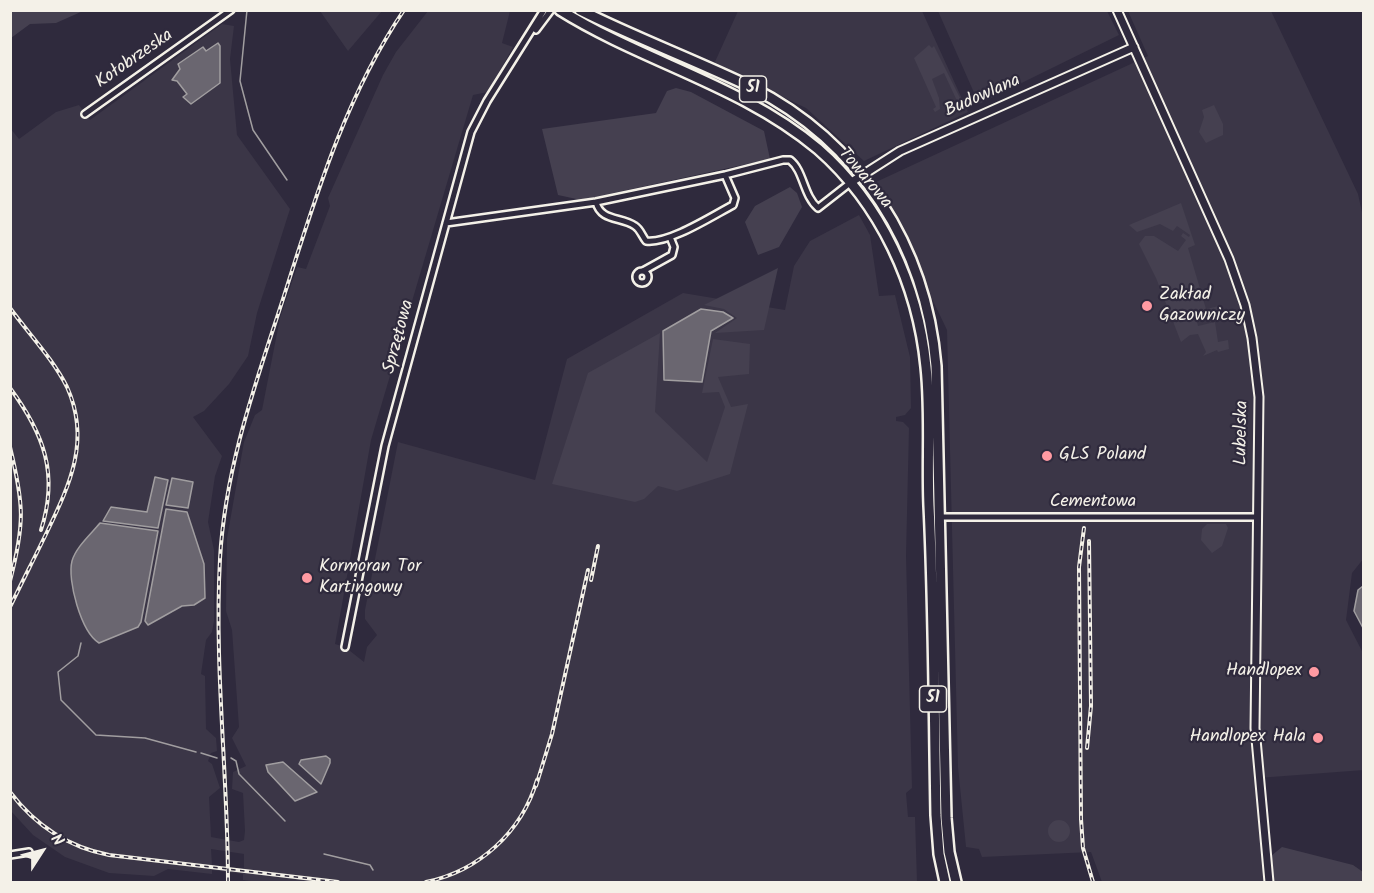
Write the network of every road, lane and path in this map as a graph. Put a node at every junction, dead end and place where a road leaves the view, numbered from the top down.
1 (231, 10) edge
2 (544, 10) edge
3 (551, 10) edge
4 (560, 10) edge
5 (580, 10) edge
6 (1117, 10) edge
7 (1134, 47) junction
8 (522, 48) junction
9 (85, 114) dead end
10 (725, 175) junction
11 (864, 176) junction
12 (850, 183) junction
13 (596, 202) junction
14 (446, 223) junction
15 (670, 237) junction
16 (643, 271) dead end
17 (929, 517) junction
18 (940, 517) junction
19 (1257, 518) junction
20 (345, 647) dead end
21 (29, 852) dead end
22 (10, 855) edge
23 (945, 882) edge
24 (956, 882) edge
25 (1269, 882) edge

1 - 9 street, Kołobrzeska
2 - 8 street, Sprzętowa
3 - 8 street, Sprzętowa
4 - 12 main road, Towarowa / 51
5 - 11 main road, Towarowa / 51
6 - 7 street, Lubelska
7 - 11 street, Budowlana
7 - 19 street, Lubelska
8 - 14 street, Sprzętowa
10 - 12 street
10 - 13 street
10 - 15 street
11 - 12 street, Budowlana
11 - 18 main road, Towarowa / 51
12 - 17 main road, Towarowa / 51
13 - 14 street
13 - 15 street
14 - 20 street, Sprzętowa
15 - 16 street
17 - 18 street, Cementowa
17 - 23 main road, 51
18 - 19 street, Cementowa
18 - 24 main road, 51
19 - 25 street, Lubelska
21 - 22 street

